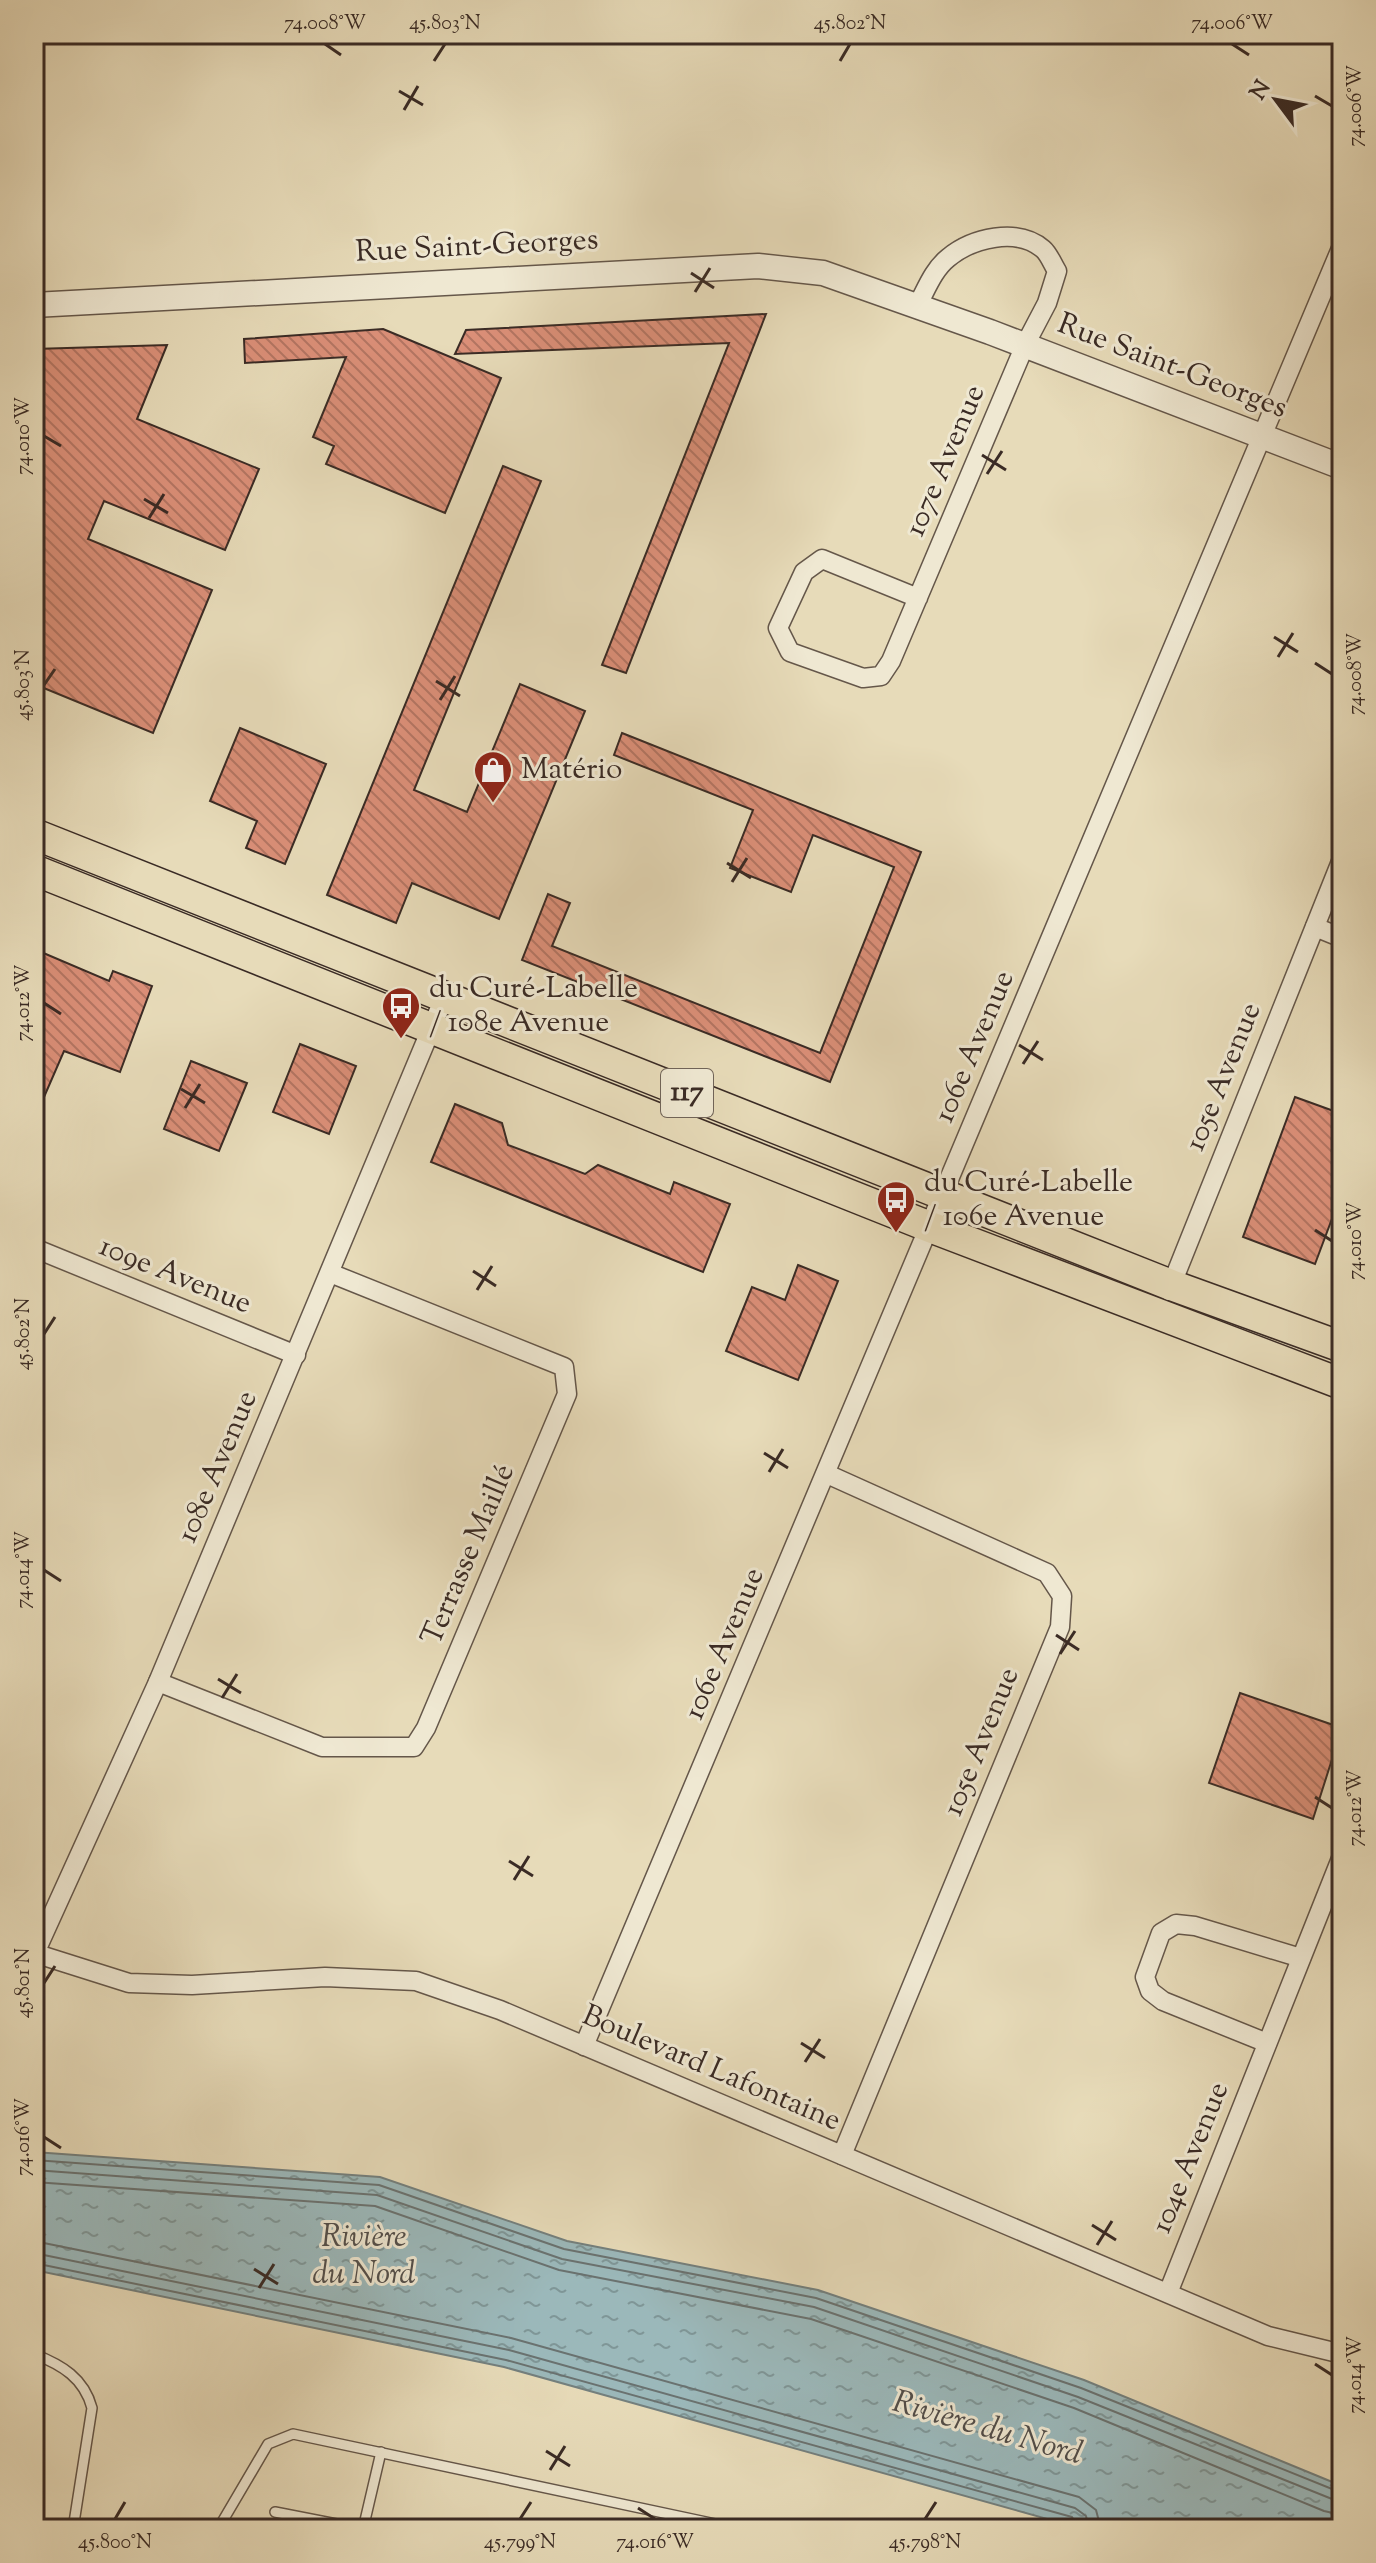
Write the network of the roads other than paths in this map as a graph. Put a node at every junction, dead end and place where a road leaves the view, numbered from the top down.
1 (1342, 246) edge
2 (34, 305) edge
3 (917, 306) junction
4 (1025, 345) junction
5 (1262, 436) junction
6 (1342, 467) edge
7 (918, 598) junction
8 (34, 834) edge
9 (1342, 859) edge
10 (34, 870) edge
11 (1315, 927) junction
12 (1342, 938) edge
13 (444, 998) junction
14 (432, 1029) junction
15 (944, 1194) junction
16 (930, 1227) junction
17 (34, 1248) edge
18 (330, 1273) junction
19 (1171, 1285) junction
20 (1159, 1316) junction
21 (1342, 1347) edge
22 (296, 1355) junction
23 (1342, 1384) edge
24 (827, 1474) junction
25 (158, 1682) junction
26 (1342, 1856) edge
27 (35, 1953) edge
28 (1301, 1958) junction
29 (1267, 2043) junction
30 (584, 2046) junction
31 (842, 2155) junction
32 (1168, 2293) junction
33 (34, 2354) edge
34 (1342, 2354) edge
35 (381, 2452) junction
36 (275, 2512) dead end
37 (73, 2529) edge
38 (218, 2529) edge
39 (362, 2529) edge
40 (739, 2529) edge

1 - 5 street, 106e Avenue
2 - 3 street, Rue Saint-Georges
3 - 4 street, Rue Saint-Georges
3 - 4 street, Rue Saint-Georges
4 - 5 street, Rue Saint-Georges
4 - 7 street, 107e Avenue
5 - 6 street, Rue Saint-Georges
5 - 15 street, 106e Avenue
7 - 7 street, 107e Avenue
8 - 13 main road, 117
9 - 11 street, 105e Avenue
10 - 14 main road, 117
11 - 12 street
11 - 19 street, 105e Avenue
13 - 14 street, 108e Avenue
13 - 15 main road, 117
14 - 16 main road, 117
14 - 18 street, 108e Avenue
15 - 16 street, 106e Avenue
15 - 19 main road, 117
16 - 20 main road, 117
16 - 24 street, 106e Avenue
17 - 22 street, 109e Avenue
18 - 22 street, 108e Avenue
18 - 25 street, Terrasse Maillé
19 - 20 street, 105e Avenue
19 - 21 main road, 117
20 - 23 main road, 117
22 - 25 street, 108e Avenue
24 - 30 street, 106e Avenue
24 - 31 street, 105e Avenue
25 - 27 street, 108e Avenue
26 - 28 street, 104e Avenue
27 - 30 street, Boulevard Lafontaine
28 - 29 street, 104e Avenue
28 - 29 street
29 - 32 street, 104e Avenue
30 - 31 street, Boulevard Lafontaine
31 - 32 street, Boulevard Lafontaine
32 - 34 street, Boulevard Lafontaine
33 - 37 lane
35 - 38 lane
35 - 39 lane
35 - 40 lane
36 - 39 lane

